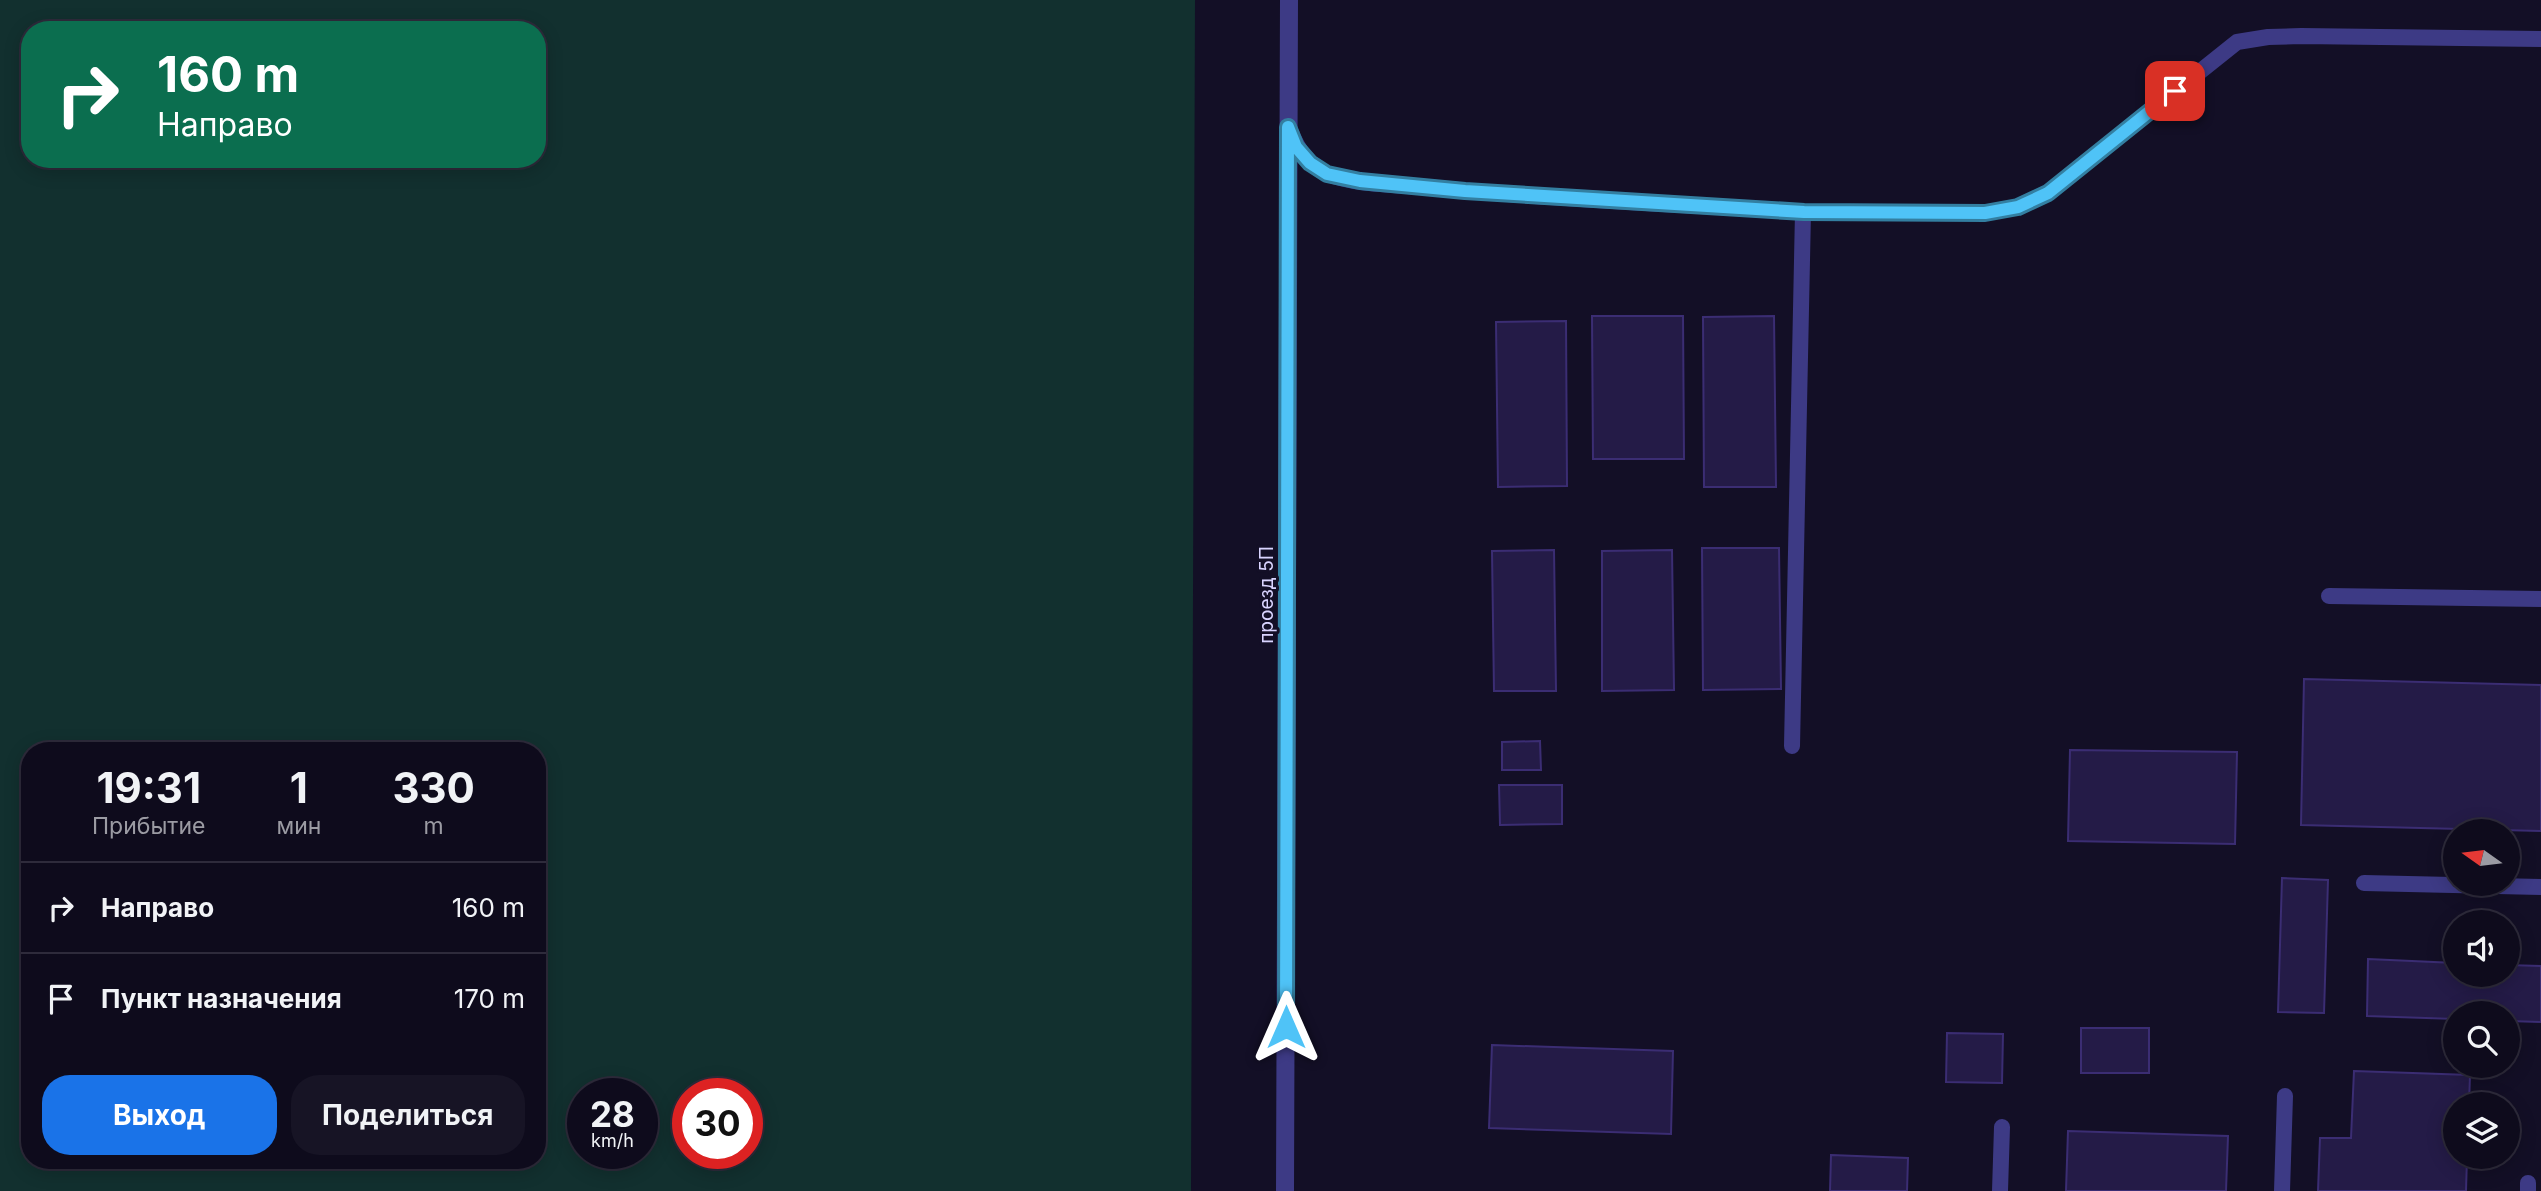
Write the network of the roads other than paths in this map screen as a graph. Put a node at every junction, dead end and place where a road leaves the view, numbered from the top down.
1 (1289, 0) edge
2 (2541, 39) edge
3 (1288, 127) junction
4 (1804, 212) junction
5 (2329, 596) dead end
6 (2541, 599) edge
7 (1792, 746) dead end
8 (2364, 883) dead end
9 (2541, 887) edge
10 (2285, 1096) dead end
11 (2002, 1127) dead end
12 (1285, 1191) edge
13 (2000, 1191) edge
14 (2282, 1191) edge

1 - 3 street, проезд 5П
2 - 4 lane
3 - 4 lane
3 - 12 street, проезд 5П
4 - 7 lane
5 - 6 lane
8 - 9 lane
10 - 14 lane
11 - 13 lane

